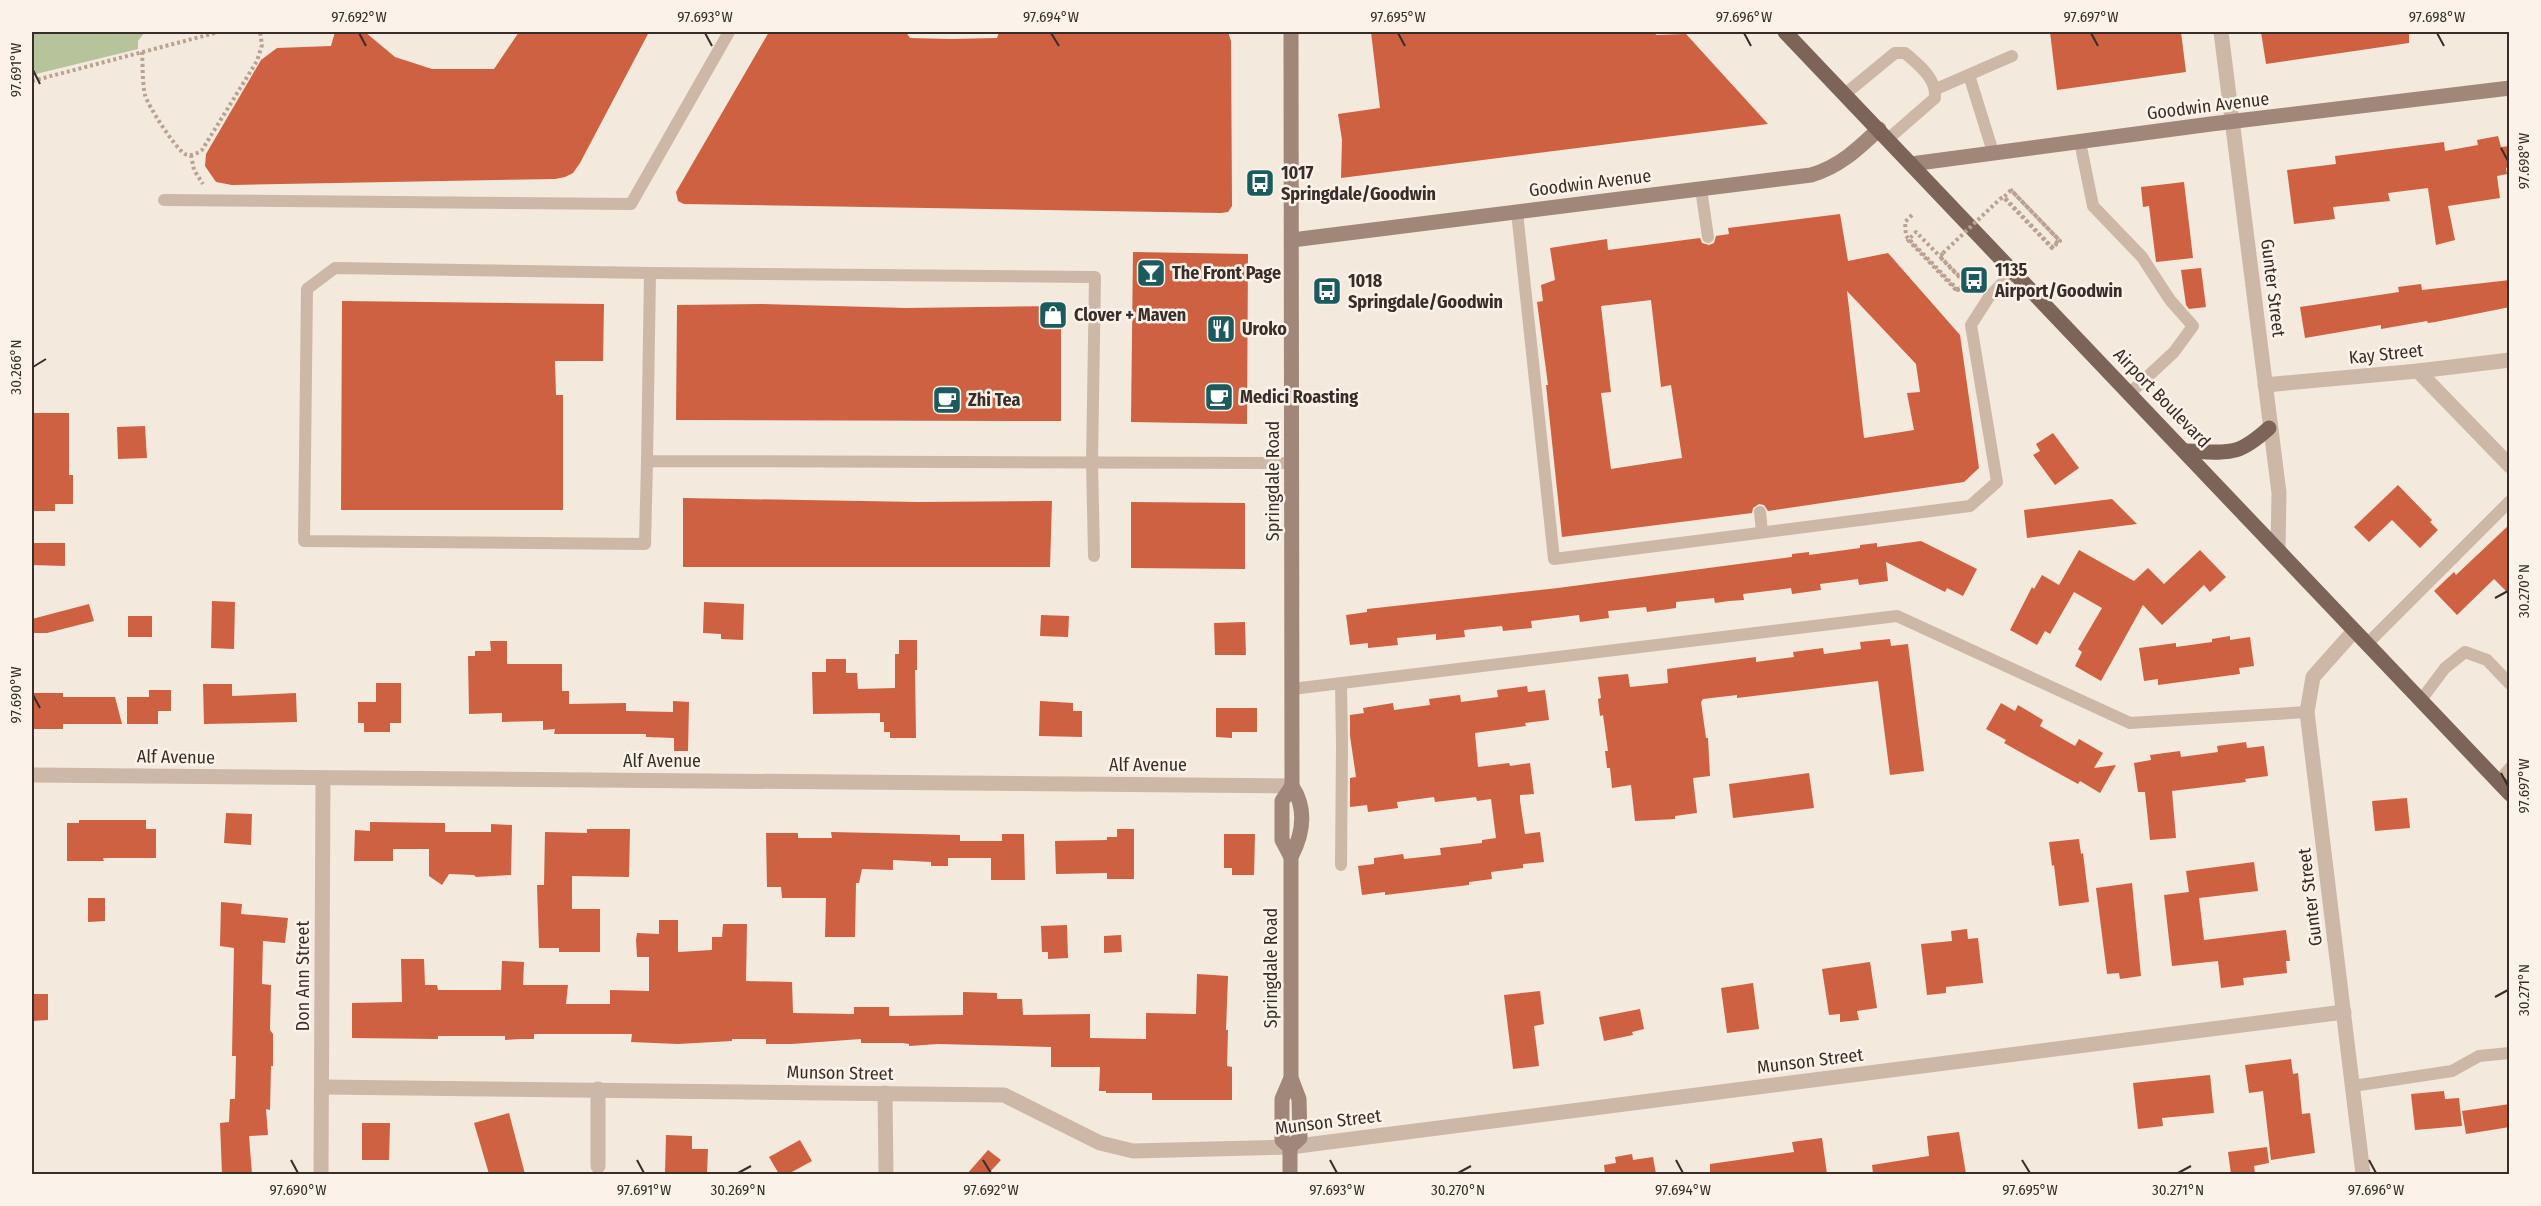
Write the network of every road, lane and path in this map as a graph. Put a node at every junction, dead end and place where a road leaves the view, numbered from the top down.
1 (219, 32) edge
2 (260, 32) edge
3 (729, 32) edge
4 (1291, 32) edge
5 (1785, 32) edge
6 (2221, 32) edge
7 (140, 52) junction
8 (2012, 56) dead end
9 (1969, 75) junction
10 (32, 81) edge
11 (2510, 88) edge
12 (1936, 90) junction
13 (1845, 94) junction
14 (2233, 121) junction
15 (1884, 134) junction
16 (2080, 142) junction
17 (1993, 152) junction
18 (191, 155) junction
19 (1911, 164) junction
20 (2009, 188) dead end
21 (1701, 189) junction
22 (164, 200) dead end
23 (222, 201) junction
24 (1517, 212) junction
25 (1912, 215) dead end
26 (1708, 237) dead end
27 (1292, 240) junction
28 (2013, 272) junction
29 (650, 273) junction
30 (2510, 360) edge
31 (2418, 371) junction
32 (2265, 386) junction
33 (2130, 393) junction
34 (2269, 428) junction
35 (2186, 451) junction
36 (647, 461) junction
37 (1092, 462) junction
38 (1292, 463) junction
39 (2510, 466) edge
40 (2510, 501) edge
41 (1760, 512) dead end
42 (1762, 532) junction
43 (2278, 549) junction
44 (1094, 556) dead end
45 (2354, 631) junction
46 (2367, 644) junction
47 (1341, 683) junction
48 (2510, 684) edge
49 (1292, 688) junction
50 (2421, 700) junction
51 (2307, 712) junction
52 (2510, 768) edge
53 (32, 775) edge
54 (323, 778) junction
55 (2498, 782) junction
56 (1292, 786) junction
57 (2510, 794) edge
58 (1341, 865) dead end
59 (2344, 1012) junction
60 (2510, 1053) edge
61 (2353, 1086) junction
62 (322, 1087) junction
63 (598, 1089) junction
64 (885, 1093) junction
65 (1290, 1147) junction
66 (598, 1166) dead end
67 (321, 1174) edge
68 (886, 1174) edge
69 (1290, 1174) edge
70 (2363, 1174) edge

1 - 7 path
2 - 18 path
3 - 23 lane
4 - 27 street, Springdale Road
5 - 13 main road, Airport Boulevard
6 - 14 street, Gunter Street
7 - 10 path
7 - 18 path
8 - 9 lane
9 - 12 lane
9 - 17 lane
11 - 14 street, Goodwin Avenue
12 - 13 lane
12 - 15 lane
13 - 15 main road, Airport Boulevard
14 - 16 street, Goodwin Avenue
14 - 32 street, Gunter Street
15 - 19 main road, Airport Boulevard
15 - 21 street, Goodwin Avenue
16 - 17 street, Goodwin Avenue
16 - 33 lane
17 - 19 street, Goodwin Avenue
18 - 23 path
19 - 28 main road, Airport Boulevard
20 - 25 path, bridge
21 - 24 street, Goodwin Avenue
21 - 26 lane
22 - 23 lane
24 - 27 street, Goodwin Avenue
24 - 42 lane
27 - 38 street, Springdale Road
28 - 33 main road, Airport Boulevard
28 - 42 lane
29 - 36 lane
29 - 36 lane
29 - 37 lane
30 - 31 street, Kay Street
31 - 32 street, Kay Street
31 - 39 street
32 - 34 street, Gunter Street
33 - 35 main road, Airport Boulevard
34 - 35 main road
34 - 43 street, Gunter Street
35 - 43 main road, Airport Boulevard
36 - 37 lane
37 - 38 lane
37 - 44 lane
38 - 49 street, Springdale Road
40 - 46 lane
41 - 42 lane
43 - 45 main road, Airport Boulevard
45 - 46 main road, Airport Boulevard
45 - 51 street, Gunter Street
46 - 50 main road, Airport Boulevard
47 - 49 lane
47 - 51 lane
47 - 58 lane
48 - 50 lane
49 - 56 street, Springdale Road
50 - 55 main road, Airport Boulevard
51 - 59 street, Gunter Street
52 - 55 lane
53 - 54 street, Alf Avenue
54 - 56 street, Alf Avenue
54 - 62 street, Don Ann Street
55 - 57 main road, Airport Boulevard
56 - 65 street, Springdale Road
59 - 61 street, Gunter Street
59 - 65 street, Munson Street
60 - 61 lane
61 - 70 street, Gunter Street
62 - 63 street, Munson Street
62 - 67 street, Don Ann Street
63 - 64 street, Munson Street
63 - 66 street
64 - 65 street, Munson Street
64 - 68 street
65 - 69 street, Springdale Road

